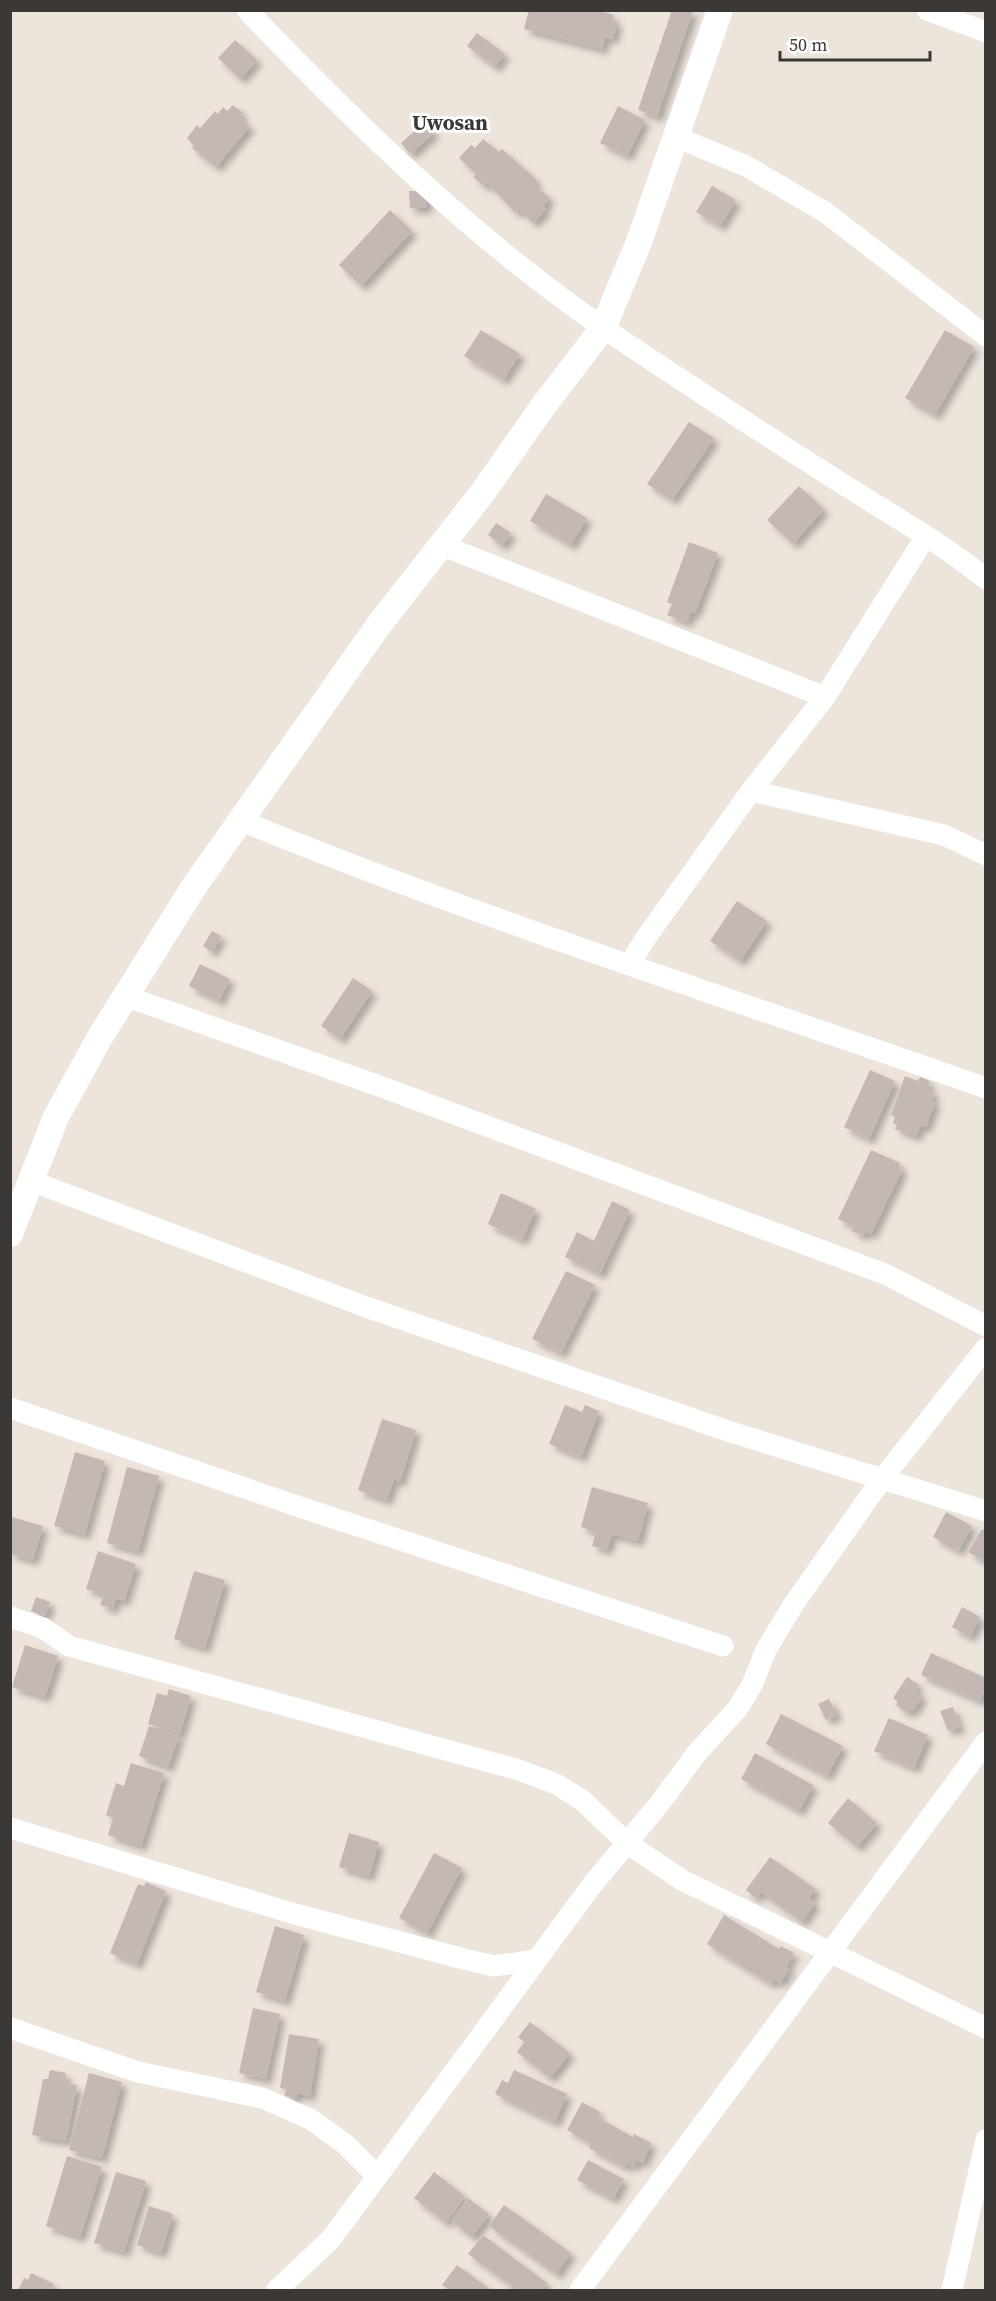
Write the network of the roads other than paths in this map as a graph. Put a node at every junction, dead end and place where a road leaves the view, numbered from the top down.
1 (247, 10) edge
2 (720, 10) edge
3 (927, 10) edge
4 (982, 23) edge
5 (676, 137) junction
6 (603, 328) junction
7 (986, 336) edge
8 (926, 536) junction
9 (441, 545) junction
10 (986, 579) edge
11 (825, 697) junction
12 (751, 790) junction
13 (239, 820) junction
14 (986, 855) edge
15 (629, 965) junction
16 (125, 996) junction
17 (986, 1088) edge
18 (31, 1181) junction
19 (10, 1234) edge
20 (986, 1326) edge
21 (986, 1348) edge
22 (10, 1408) edge
23 (882, 1479) junction
24 (986, 1511) edge
25 (10, 1617) edge
26 (723, 1646) dead end
27 (986, 1742) edge
28 (10, 1828) edge
29 (627, 1843) junction
30 (829, 1952) junction
31 (536, 1960) junction
32 (10, 2028) edge
33 (986, 2028) edge
34 (986, 2140) edge
35 (377, 2176) junction
36 (276, 2290) edge
37 (580, 2290) edge
38 (952, 2290) edge

1 - 6 street
2 - 5 street
3 - 4 street
5 - 6 street
5 - 7 street
6 - 8 street
6 - 9 street
8 - 10 street
8 - 11 street
9 - 11 street
9 - 13 street
11 - 12 street
12 - 14 street
12 - 15 street
13 - 15 street
13 - 16 street
15 - 17 street
16 - 18 street
16 - 20 street
18 - 19 street
18 - 23 street
21 - 23 street
22 - 26 street
23 - 24 street
23 - 29 street
25 - 29 street
27 - 30 street
28 - 31 street
29 - 30 street
29 - 31 street
30 - 33 street
30 - 37 street
31 - 35 street
32 - 35 street
34 - 38 street
35 - 36 street

